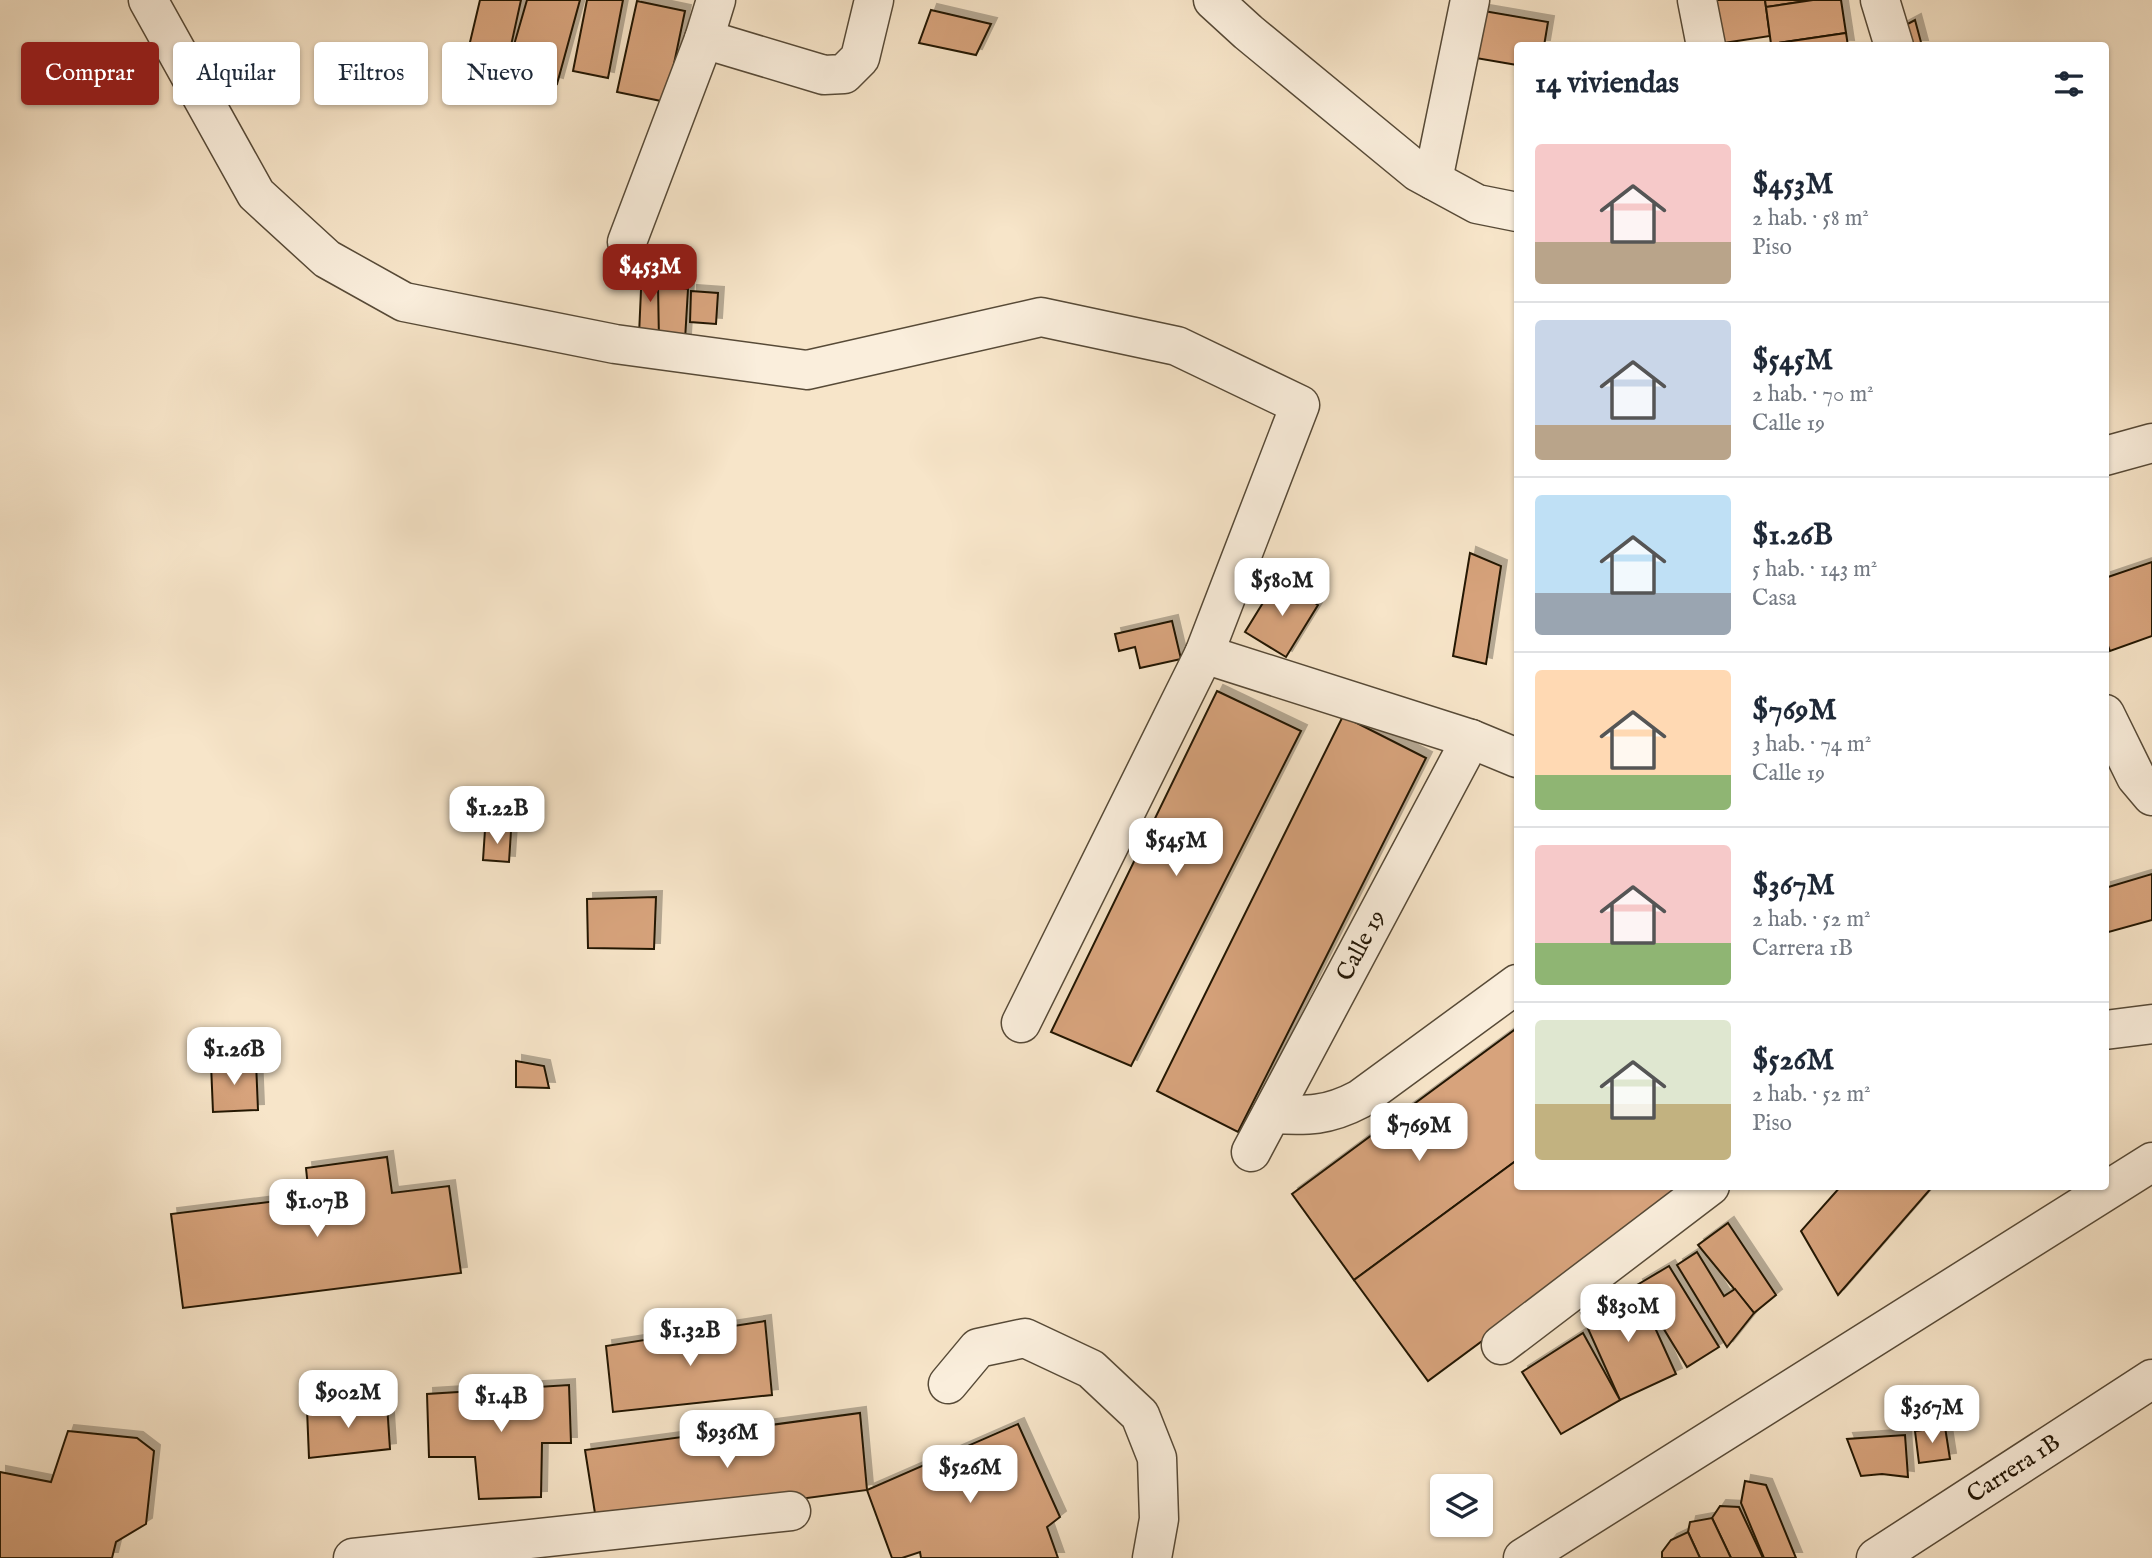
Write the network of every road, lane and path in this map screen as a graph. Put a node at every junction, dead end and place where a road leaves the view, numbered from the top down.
1 (148, 0) edge
2 (716, 0) edge
3 (874, 0) edge
4 (1213, 0) edge
5 (1470, 0) edge
6 (1697, 0) edge
7 (1880, 0) edge
8 (704, 39) junction
9 (1705, 42) edge
10 (1893, 42) edge
11 (1433, 180) junction
12 (1514, 211) edge
13 (626, 242) dead end
14 (2152, 443) edge
15 (2109, 455) edge
16 (1204, 654) junction
17 (2109, 722) edge
18 (1471, 739) junction
19 (1514, 757) edge
20 (2152, 796) edge
21 (1514, 986) edge
22 (1021, 1023) dead end
23 (2152, 1024) edge
24 (2109, 1029) edge
25 (1272, 1114) junction
26 (1251, 1152) dead end
27 (2152, 1162) edge
28 (2109, 1189) edge
29 (1705, 1190) edge
30 (2108, 1190) edge
31 (1501, 1345) dead end
32 (2152, 1380) edge
33 (948, 1384) dead end
34 (791, 1511) dead end
35 (353, 1558) edge
36 (1152, 1558) edge
37 (1523, 1558) edge
38 (1876, 1558) edge

1 - 16 street
2 - 8 street
3 - 8 street
4 - 11 street
5 - 11 street
6 - 9 street
7 - 10 street
8 - 13 street
11 - 12 street
14 - 15 street
16 - 18 street
16 - 22 street
17 - 20 street
18 - 19 street
18 - 25 street, Calle 19
21 - 25 street
23 - 24 street
25 - 26 street, Calle 19
27 - 28 street
29 - 31 street
30 - 37 street
32 - 38 street, Carrera 1B
33 - 36 street
34 - 35 street

